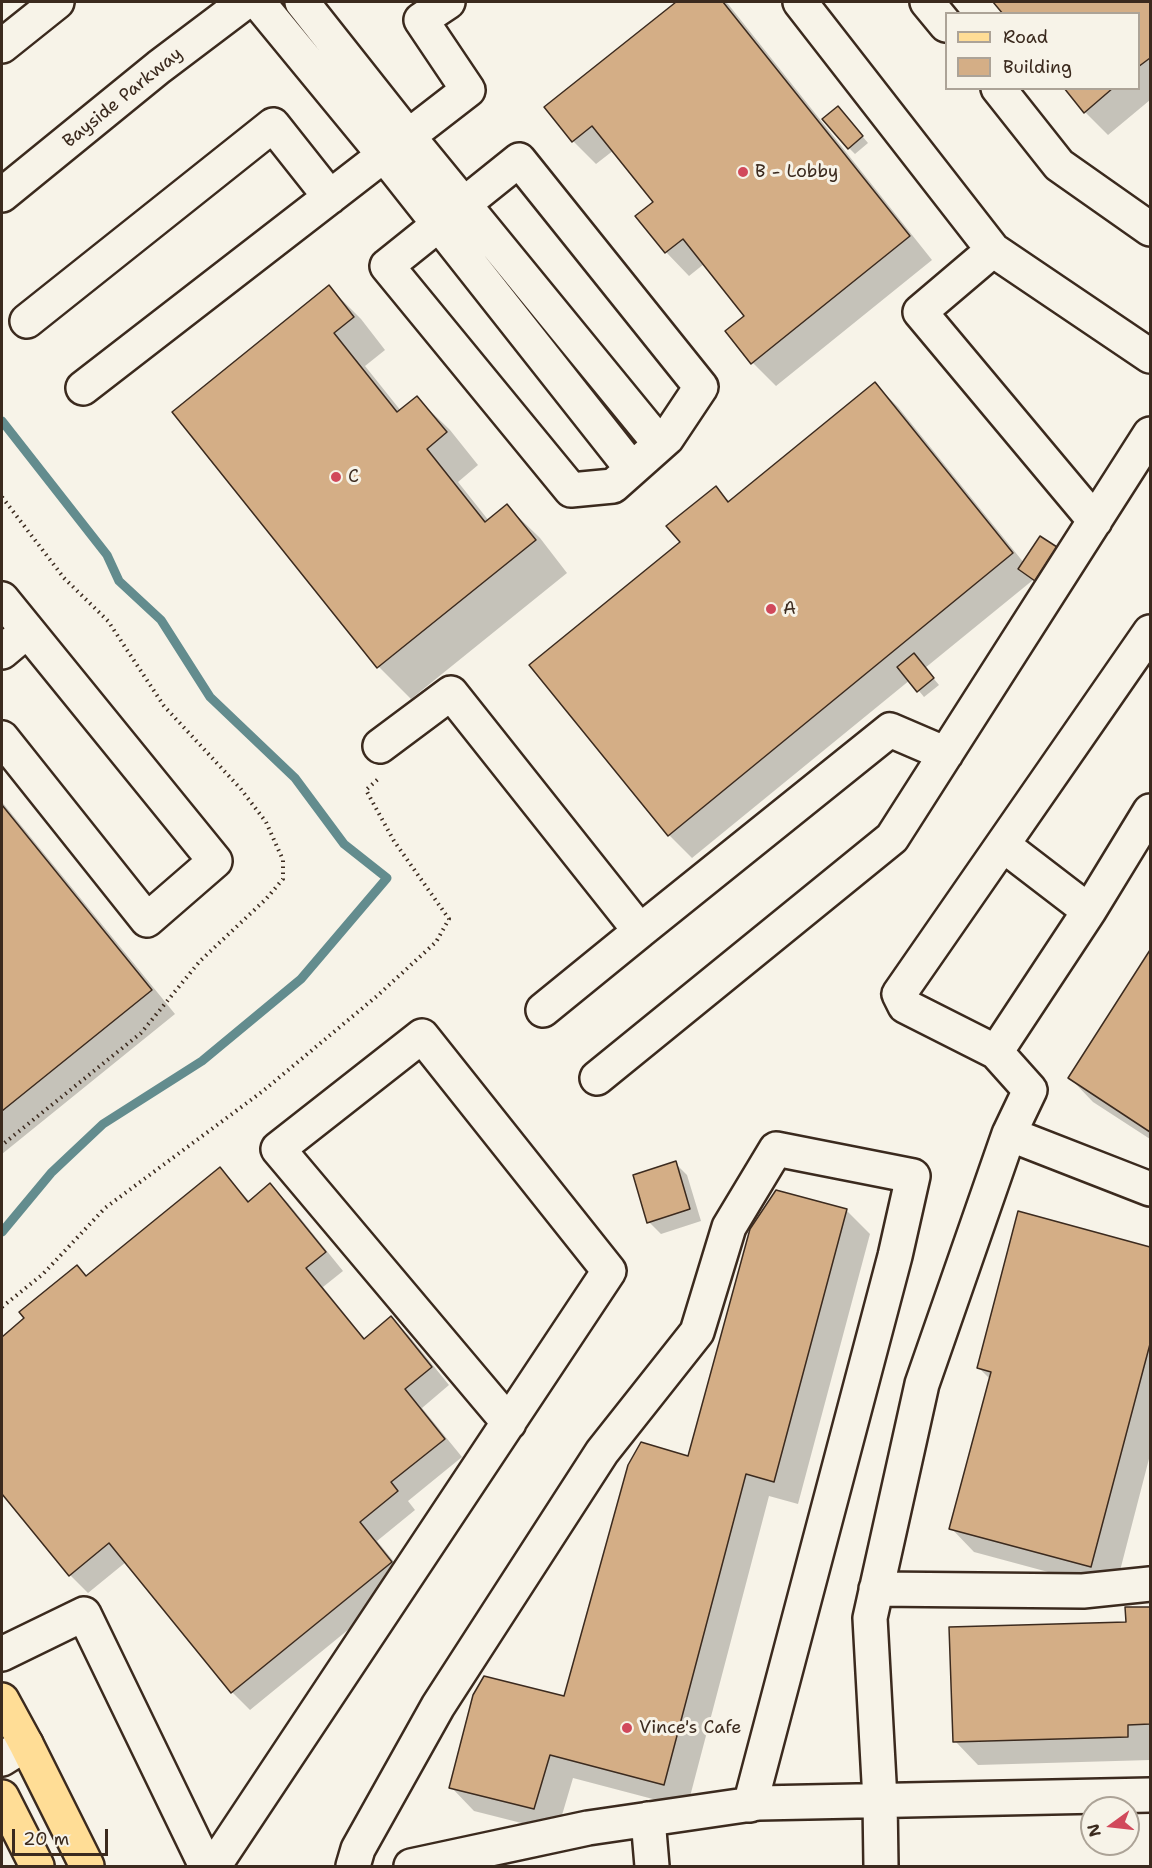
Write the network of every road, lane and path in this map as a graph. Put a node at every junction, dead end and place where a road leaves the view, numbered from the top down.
1 (57, 2) edge
2 (245, 2) edge
3 (258, 2) edge
4 (302, 2) edge
5 (448, 2) edge
6 (800, 2) edge
7 (927, 2) edge
8 (945, 24) edge
9 (2, 46) edge
10 (1000, 90) edge
11 (396, 146) junction
12 (2, 195) edge
13 (330, 197) junction
14 (464, 204) junction
15 (439, 225) junction
16 (1150, 229) edge
17 (993, 250) junction
18 (27, 321) dead end
19 (1150, 356) edge
20 (83, 388) dead end
21 (1150, 434) edge
22 (660, 444) junction
23 (632, 469) junction
24 (1095, 521) junction
25 (2, 599) edge
26 (27, 631) junction
27 (1150, 632) edge
28 (2, 652) edge
29 (2, 738) edge
30 (946, 754) junction
31 (380, 762) joint
32 (1150, 811) edge
33 (1003, 845) junction
34 (1089, 911) junction
35 (640, 931) junction
36 (543, 1010) dead end
37 (996, 1052) junction
38 (597, 1078) dead end
39 (1009, 1134) junction
40 (1150, 1188) edge
41 (2, 1307) edge
42 (508, 1423) junction
43 (1150, 1584) edge
44 (876, 1589) junction
45 (2, 1654) edge
46 (2, 1700) edge
47 (14, 1751) edge
48 (1150, 1795) edge
49 (2, 1797) edge
50 (880, 1800) junction
51 (750, 1805) junction
52 (648, 1819) junction
53 (37, 1866) edge
54 (87, 1866) edge
55 (207, 1866) edge
56 (214, 1866) edge
57 (354, 1866) edge
58 (411, 1866) edge
59 (652, 1866) edge
60 (881, 1866) edge

1 - 9 street
2 - 12 street, Bayside Parkway
3 - 11 street
4 - 11 street
5 - 11 street
6 - 17 street
7 - 8 street
10 - 16 street
11 - 13 street
11 - 14 street
11 - 15 street
13 - 18 street
13 - 20 street
14 - 15 street
14 - 22 street
14 - 22 street
15 - 23 street
15 - 23 street
17 - 19 street
17 - 24 street
21 - 24 street
22 - 23 street
24 - 30 street
25 - 26 street
26 - 28 street
26 - 29 street
27 - 33 street
30 - 35 street
30 - 38 street
31 - 35 street
31 - 41 path
32 - 34 street
33 - 34 street
33 - 37 street
34 - 37 street
35 - 36 street
37 - 39 street
39 - 40 street
39 - 44 street
42 - 42 street
42 - 56 street
43 - 44 street
44 - 50 street
45 - 55 street
46 - 47 main road
47 - 54 main road
48 - 50 street
49 - 53 main road
50 - 51 street
50 - 60 street
51 - 52 street
51 - 57 street
52 - 58 street
52 - 59 street

